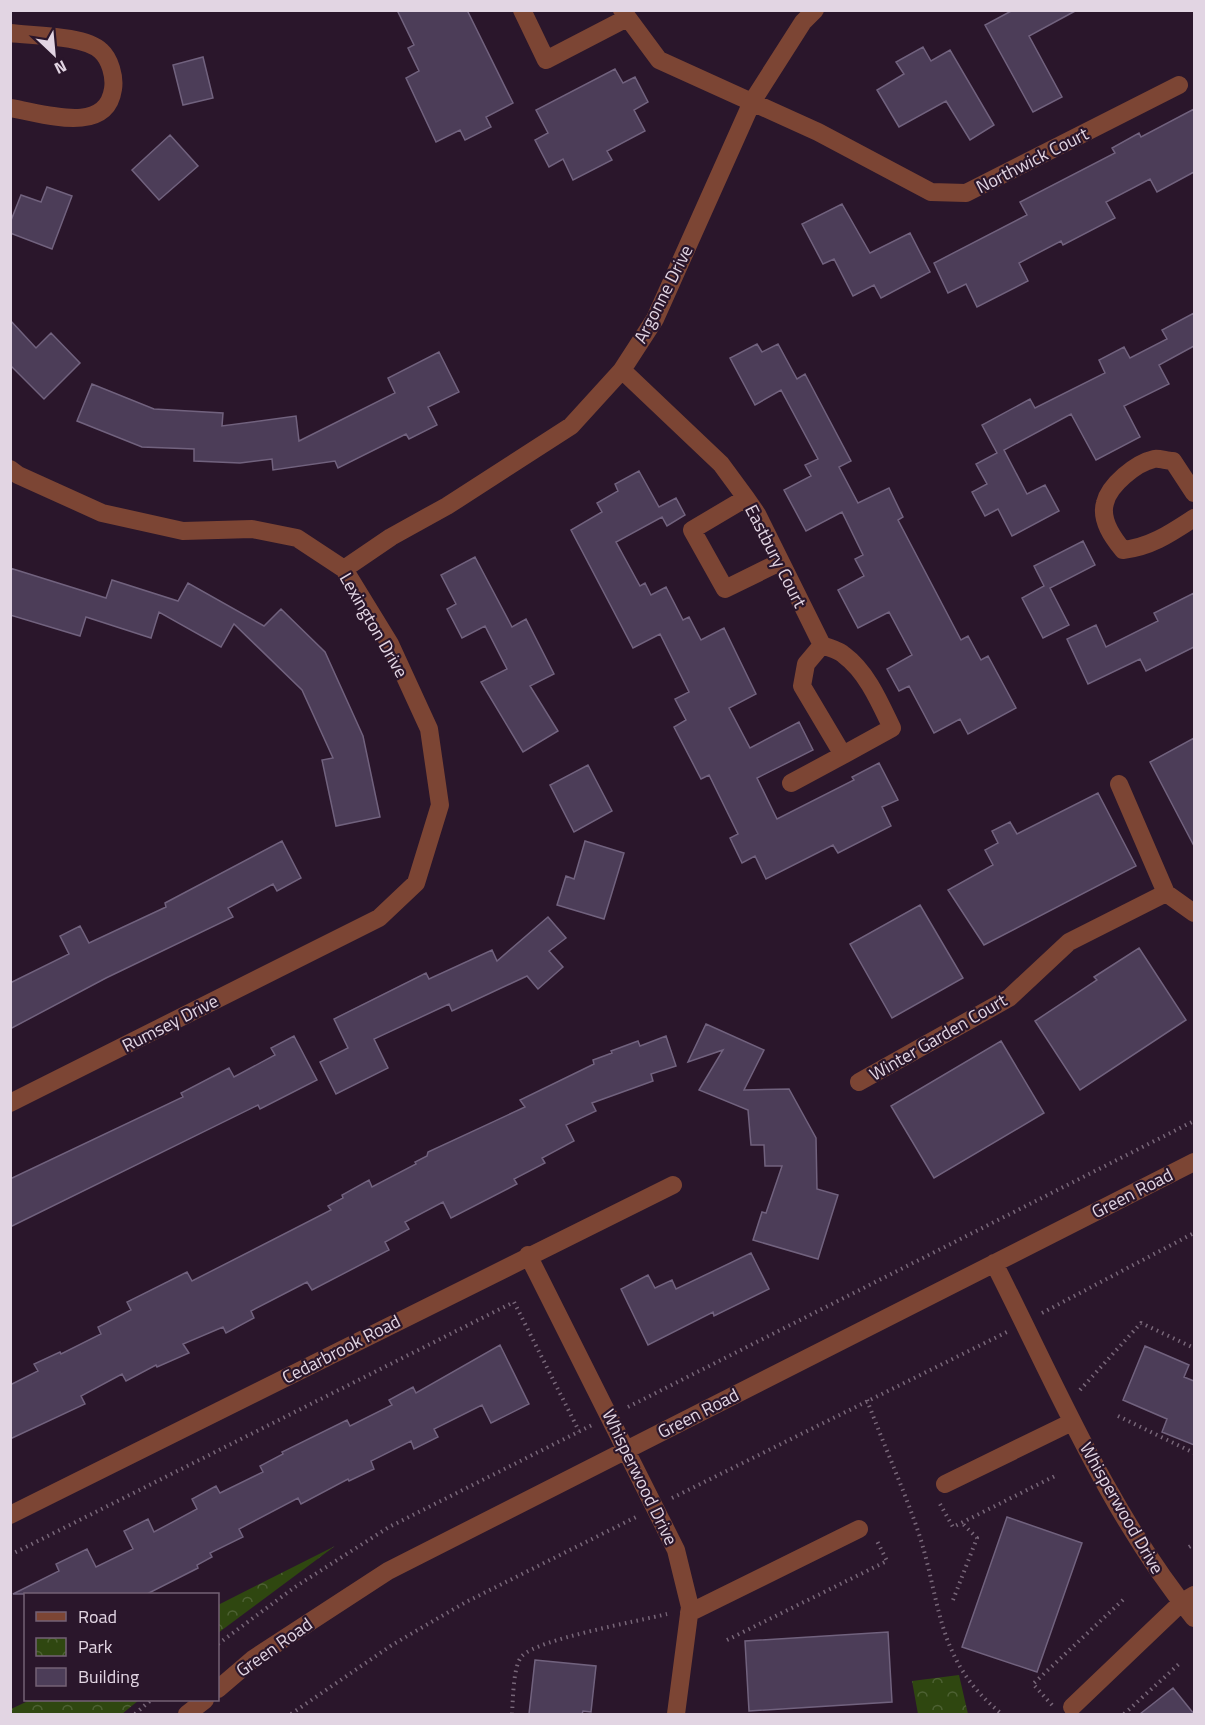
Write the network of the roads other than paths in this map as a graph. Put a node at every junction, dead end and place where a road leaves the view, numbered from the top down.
1 (522, 10) edge
2 (815, 10) edge
3 (625, 14) edge
4 (10, 33) edge
5 (1179, 85) dead end
6 (752, 102) junction
7 (10, 108) edge
8 (622, 370) junction
9 (10, 469) edge
10 (1194, 493) edge
11 (746, 498) junction
12 (1194, 518) edge
13 (780, 562) junction
14 (344, 568) junction
15 (822, 645) junction
16 (843, 755) junction
17 (791, 783) dead end
18 (1119, 784) dead end
19 (1166, 893) junction
20 (1194, 914) edge
21 (330, 943) joint
22 (859, 1082) dead end
23 (10, 1103) edge
24 (1194, 1162) edge
25 (673, 1185) dead end
26 (528, 1255) junction
27 (994, 1263) junction
28 (1072, 1422) junction
29 (626, 1449) junction
30 (942, 1493) road end
31 (10, 1515) edge
32 (867, 1532) road end
33 (1188, 1599) edge
34 (681, 1613) junction
35 (1194, 1618) edge
36 (219, 1688) edge
37 (204, 1701) edge
38 (1066, 1709) road end
39 (187, 1714) edge
40 (676, 1714) edge

1 - 3 street
2 - 6 street, Argonne Drive
3 - 6 street, Northwick Court
4 - 7 street
5 - 6 street, Northwick Court
6 - 8 street, Argonne Drive
8 - 11 street, Eastbury Court
8 - 14 street, Argonne Drive
9 - 14 street, Lexington Drive
10 - 12 street
11 - 13 street, Eastbury Court
11 - 13 street
13 - 15 street, Eastbury Court
14 - 21 street, Lexington Drive
15 - 16 street
15 - 16 street
16 - 17 street
18 - 19 street
19 - 20 street
19 - 22 street, Winter Garden Court
21 - 23 street, Rumsey Drive
24 - 27 street, Green Road
25 - 26 street, Cedarbrook Road
26 - 29 street, Whisperwood Drive
26 - 31 street, Cedarbrook Road
27 - 28 street, Whisperwood Drive
27 - 29 street, Green Road
28 - 30 street
28 - 33 street, Whisperwood Drive
29 - 34 street, Whisperwood Drive
29 - 36 street, Green Road
32 - 34 street
33 - 35 street, Whisperwood Drive
33 - 38 street
34 - 40 street, Whisperwood Drive
37 - 39 street

